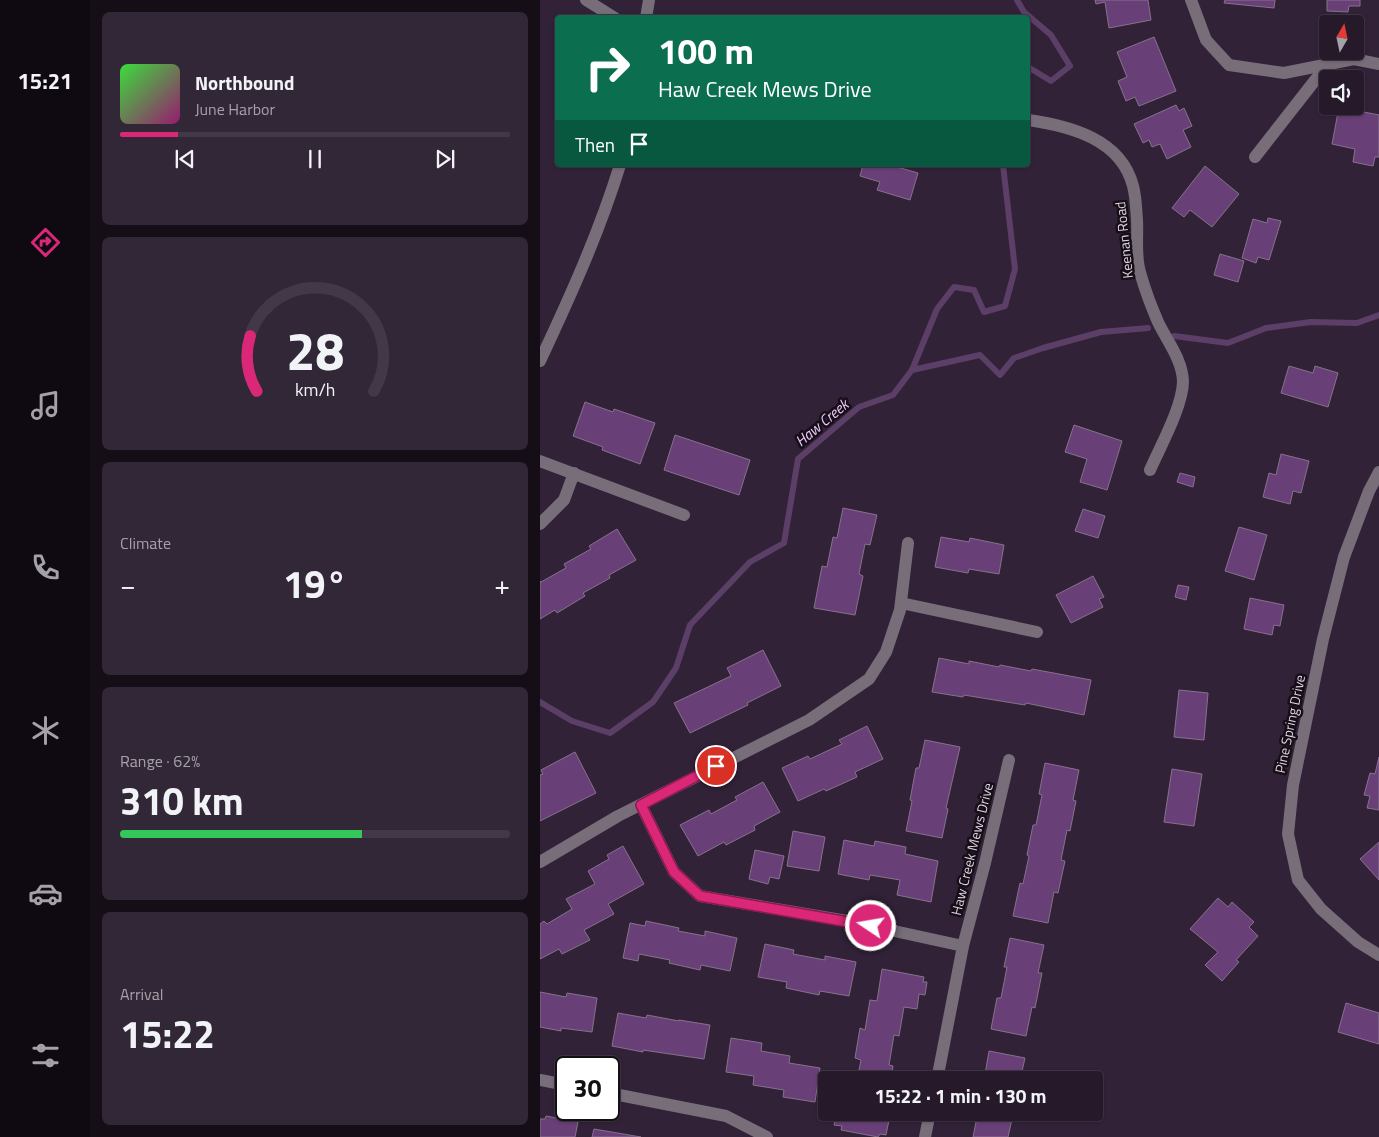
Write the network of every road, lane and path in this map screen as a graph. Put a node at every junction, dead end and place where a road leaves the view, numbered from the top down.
1 (586, 0) edge
2 (649, 0) edge
3 (1191, 0) edge
4 (610, 15) edge
5 (646, 15) edge
6 (1379, 63) edge
7 (1327, 65) junction
8 (1030, 120) edge
9 (1256, 157) dead end
10 (619, 167) edge
11 (540, 362) edge
12 (540, 461) edge
13 (1150, 470) dead end
14 (1379, 472) edge
15 (574, 474) junction
16 (684, 515) dead end
17 (540, 524) edge
18 (908, 543) dead end
19 (901, 603) junction
20 (1037, 632) dead end
21 (1009, 760) dead end
22 (641, 805) junction
23 (540, 862) edge
24 (963, 946) junction
25 (1379, 955) edge
26 (939, 1071) edge
27 (540, 1080) edge
28 (555, 1083) edge
29 (620, 1096) edge
30 (928, 1121) edge
31 (767, 1137) edge
32 (925, 1137) edge

1 - 4 street
2 - 5 street
3 - 7 street
6 - 7 street
7 - 9 street
8 - 13 street, Keenan Road
10 - 11 street
12 - 15 street
14 - 25 street, Pine Spring Drive
15 - 16 street
15 - 17 street
18 - 19 street
19 - 20 street
19 - 22 street
21 - 24 street, Haw Creek Mews Drive
22 - 23 street
22 - 24 street
24 - 26 street, Haw Creek Mews Drive
27 - 28 street
29 - 31 street
30 - 32 street

